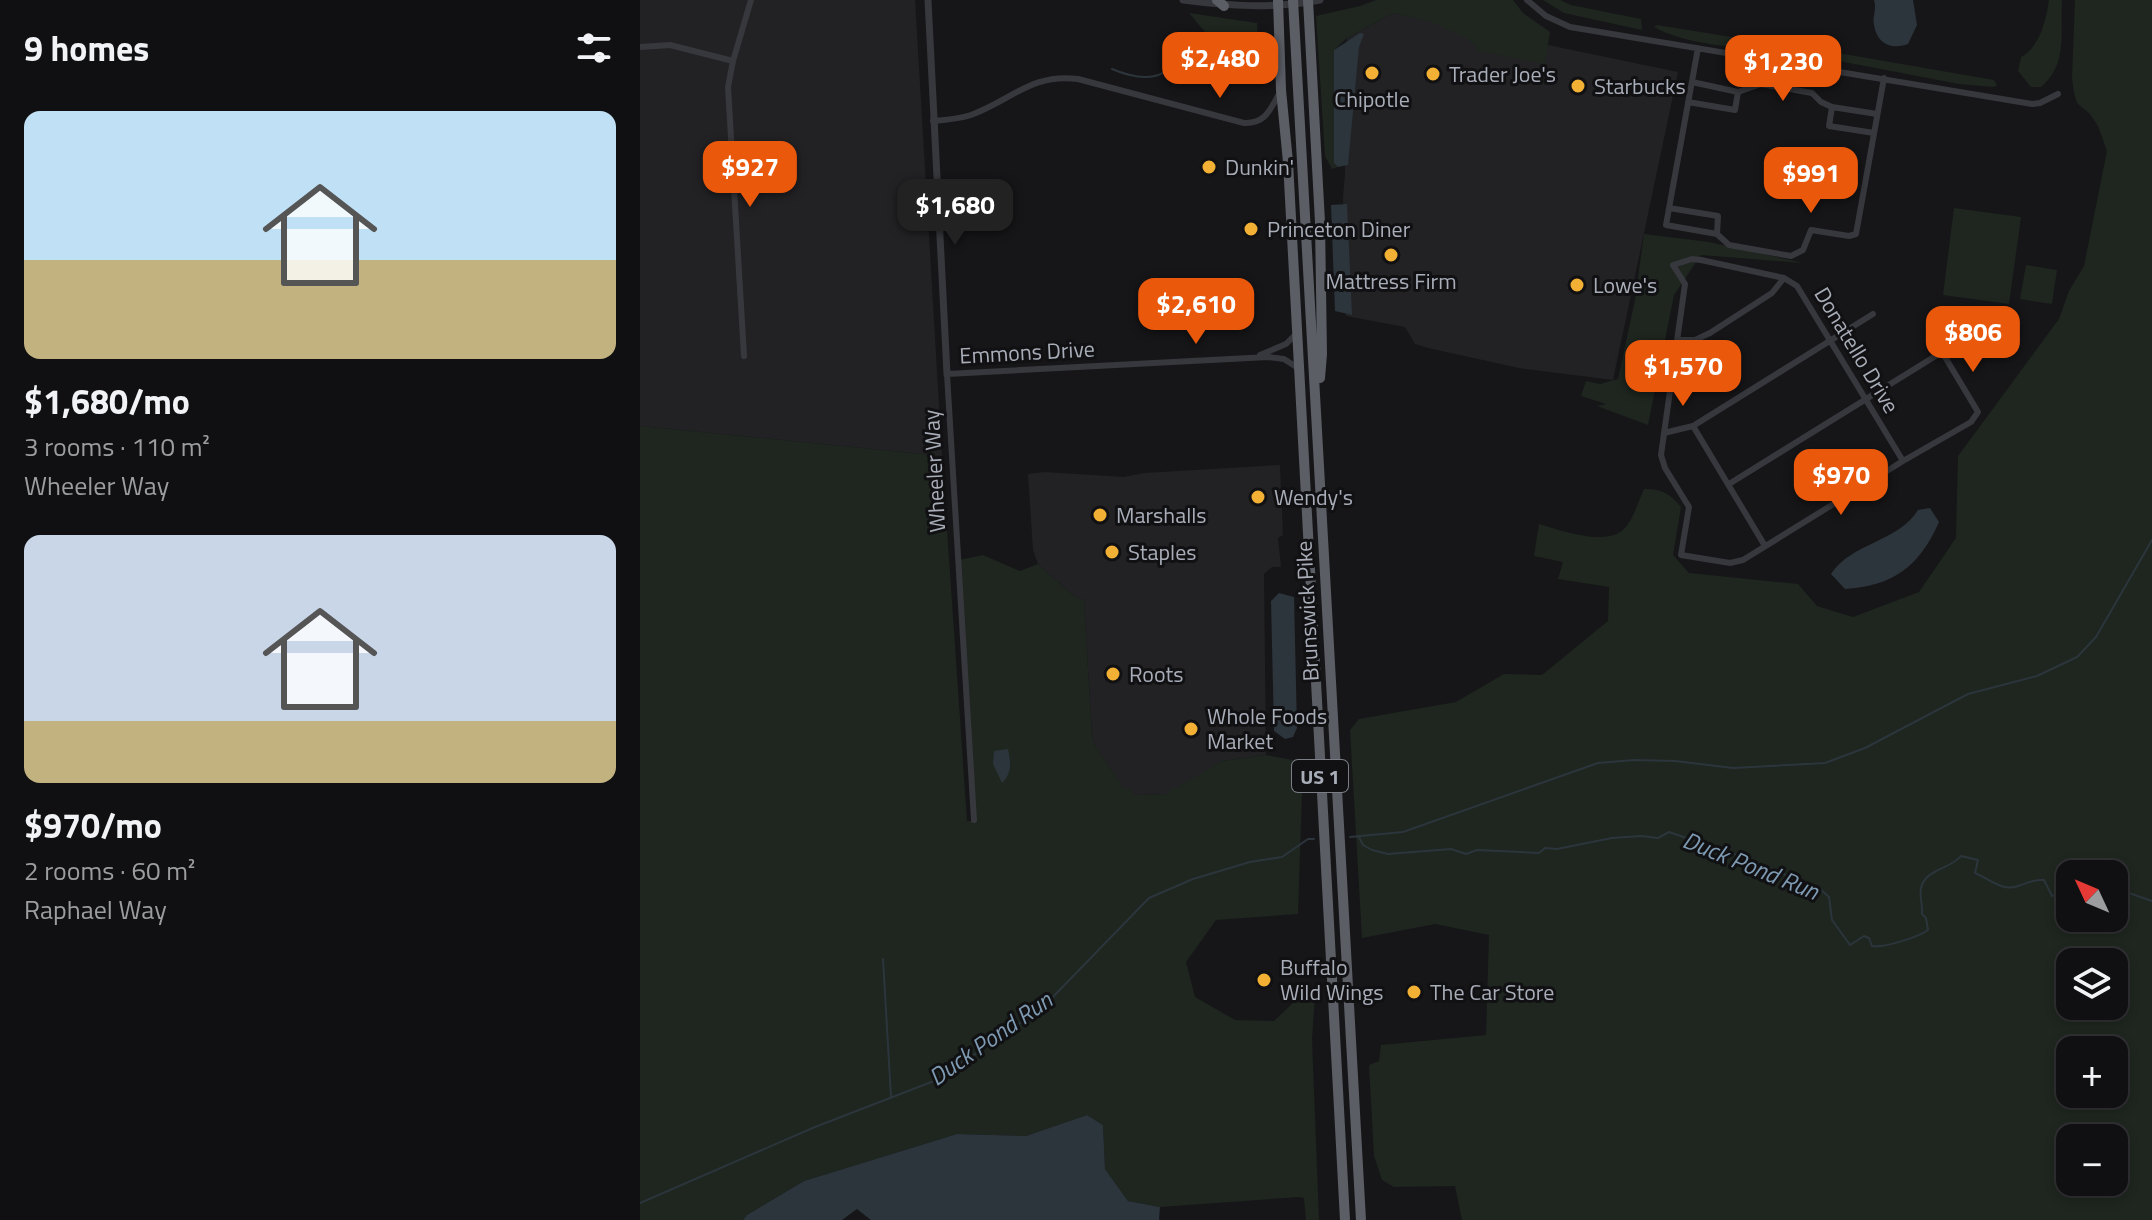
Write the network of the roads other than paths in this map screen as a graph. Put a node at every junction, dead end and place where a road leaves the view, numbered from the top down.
1 (751, 0) edge
2 (928, 0) edge
3 (1183, 0) edge
4 (1293, 0) edge
5 (1308, 0) edge
6 (1320, 0) edge
7 (1527, 0) edge
8 (1278, 1) edge
9 (1220, 3) edge
10 (640, 47) edge
11 (1698, 48) junction
12 (733, 61) junction
13 (1884, 78) junction
14 (1692, 82) junction
15 (1281, 90) junction
16 (1738, 92) junction
17 (2058, 94) dead end
18 (1688, 102) junction
19 (1832, 107) junction
20 (1877, 114) junction
21 (933, 121) junction
22 (1874, 133) junction
23 (1669, 208) junction
24 (1717, 234) junction
25 (1784, 278) junction
26 (1873, 314) dead end
27 (1297, 333) junction
28 (1678, 340) junction
29 (1830, 340) junction
30 (744, 356) dead end
31 (1253, 358) junction
32 (1299, 369) junction
33 (947, 374) junction
34 (1867, 399) junction
35 (1316, 419) junction
36 (1693, 426) junction
37 (1664, 433) junction
38 (1903, 461) junction
39 (1729, 484) junction
40 (1765, 546) junction
41 (974, 820) dead end
42 (1345, 1220) edge
43 (1361, 1220) edge

1 - 12 street
2 - 21 street, Wheeler Way
3 - 9 street
4 - 35 highway, Brunswick Pike / US 1
5 - 35 highway
6 - 9 street
7 - 11 street
8 - 15 highway, Brunswick Pike / US 1
10 - 12 street
11 - 13 street
11 - 14 street
12 - 30 street
13 - 17 street
13 - 20 street
14 - 16 street
14 - 18 street
15 - 21 street
15 - 27 highway, Brunswick Pike / US 1
16 - 18 street
16 - 19 street
18 - 23 street
19 - 20 street
19 - 22 street
20 - 22 street
21 - 33 street, Wheeler Way
22 - 24 street
23 - 24 street
23 - 24 street
25 - 28 street
25 - 28 street, Donatello Drive
25 - 29 street, Donatello Drive
26 - 29 street
27 - 31 street, Emmons Drive
27 - 32 highway, Brunswick Pike / US 1
28 - 37 street
29 - 34 street, Donatello Drive
29 - 36 street
31 - 32 street, Emmons Drive
31 - 33 street, Emmons Drive
32 - 42 highway, Brunswick Pike / US 1
33 - 41 street, Wheeler Way
34 - 38 street, Donatello Drive
34 - 38 street
34 - 39 street
35 - 43 highway, Brunswick Pike / US 1
36 - 37 street
36 - 39 street
37 - 40 street
38 - 40 street
39 - 40 street

